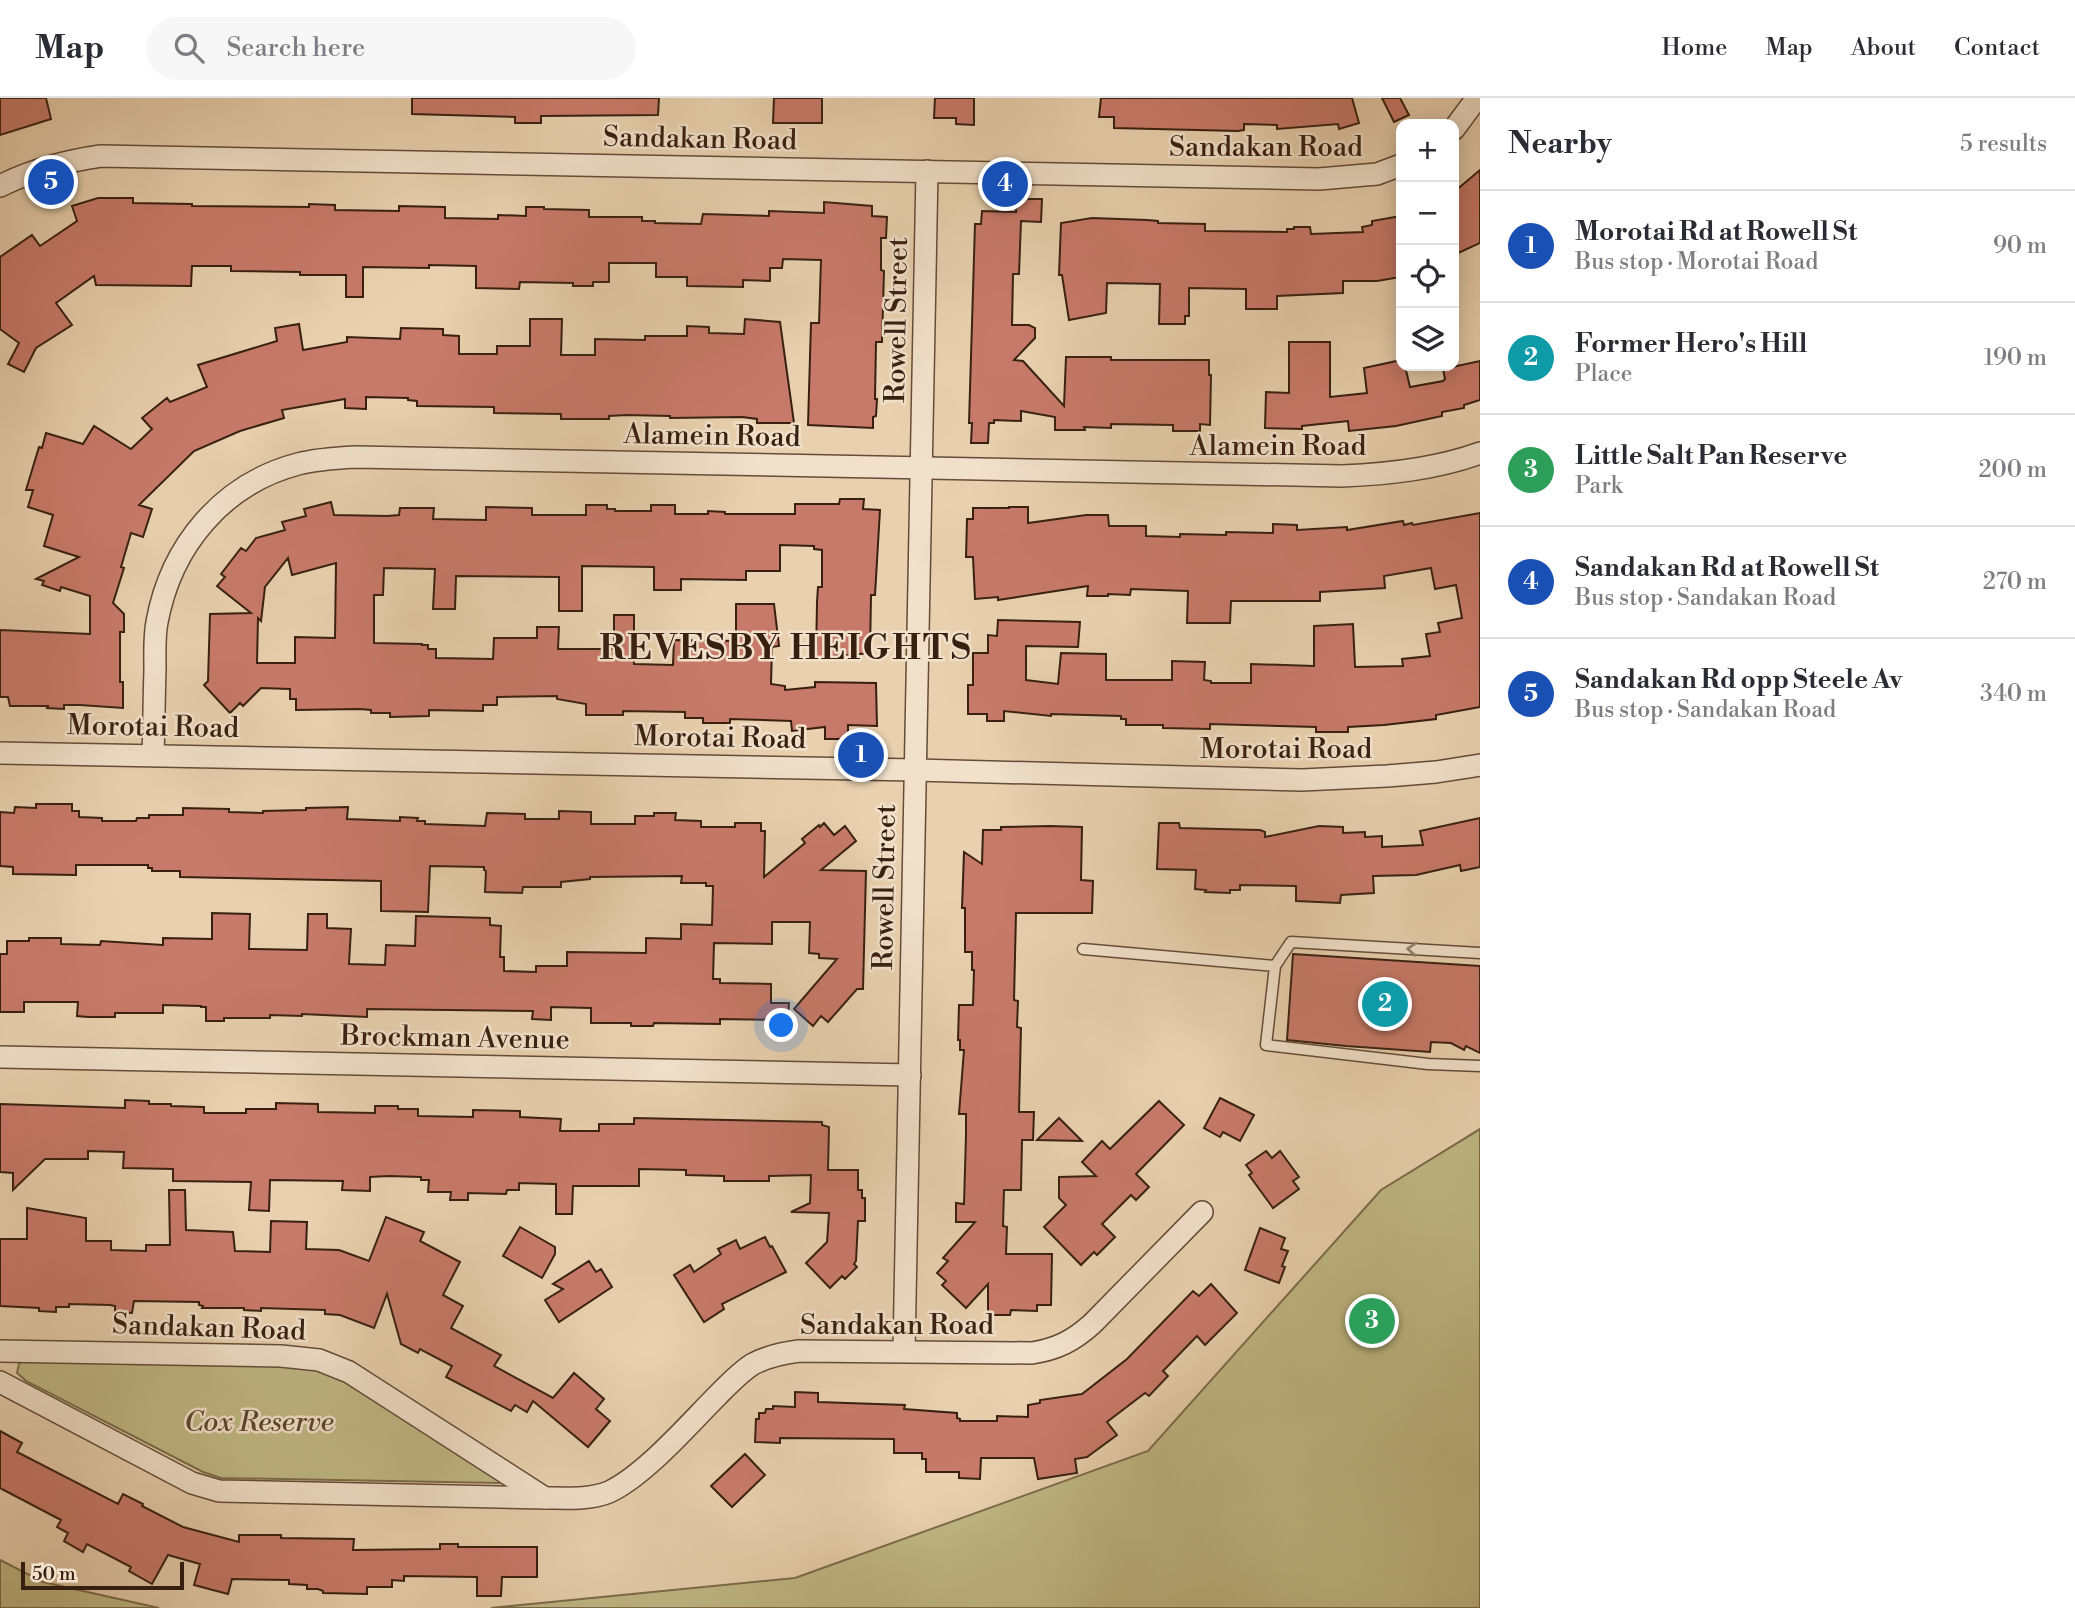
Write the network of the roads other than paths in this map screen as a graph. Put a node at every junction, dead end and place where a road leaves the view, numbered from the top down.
1 (1477, 98) edge
2 (1459, 122) edge
3 (1396, 167) edge
4 (927, 171) junction
5 (0, 186) edge
6 (1480, 453) edge
7 (921, 468) junction
8 (0, 753) edge
9 (153, 755) junction
10 (1480, 765) edge
11 (916, 770) junction
12 (1083, 949) dead end
13 (1480, 953) edge
14 (1275, 966) junction
15 (0, 1057) edge
16 (1480, 1066) edge
17 (909, 1075) junction
18 (1202, 1212) dead end
19 (0, 1351) edge
20 (904, 1351) junction
21 (0, 1382) edge
22 (545, 1498) junction

1 - 2 street
3 - 4 street, Sandakan Road
4 - 5 street, Sandakan Road
4 - 7 street, Rowell Street
6 - 7 street, Alamein Road
7 - 9 street, Alamein Road
7 - 11 street, Rowell Street
8 - 9 street, Morotai Road
9 - 11 street, Morotai Road
10 - 11 street, Morotai Road
11 - 17 street, Rowell Street
12 - 14 lane
13 -> 14 lane
14 - 16 lane
15 - 17 street, Brockman Avenue
17 - 20 street, Rowell Street
18 - 20 street, Sandakan Road
19 - 22 street, Sandakan Road
20 - 22 street, Sandakan Road
21 - 22 street, Sandakan Road

